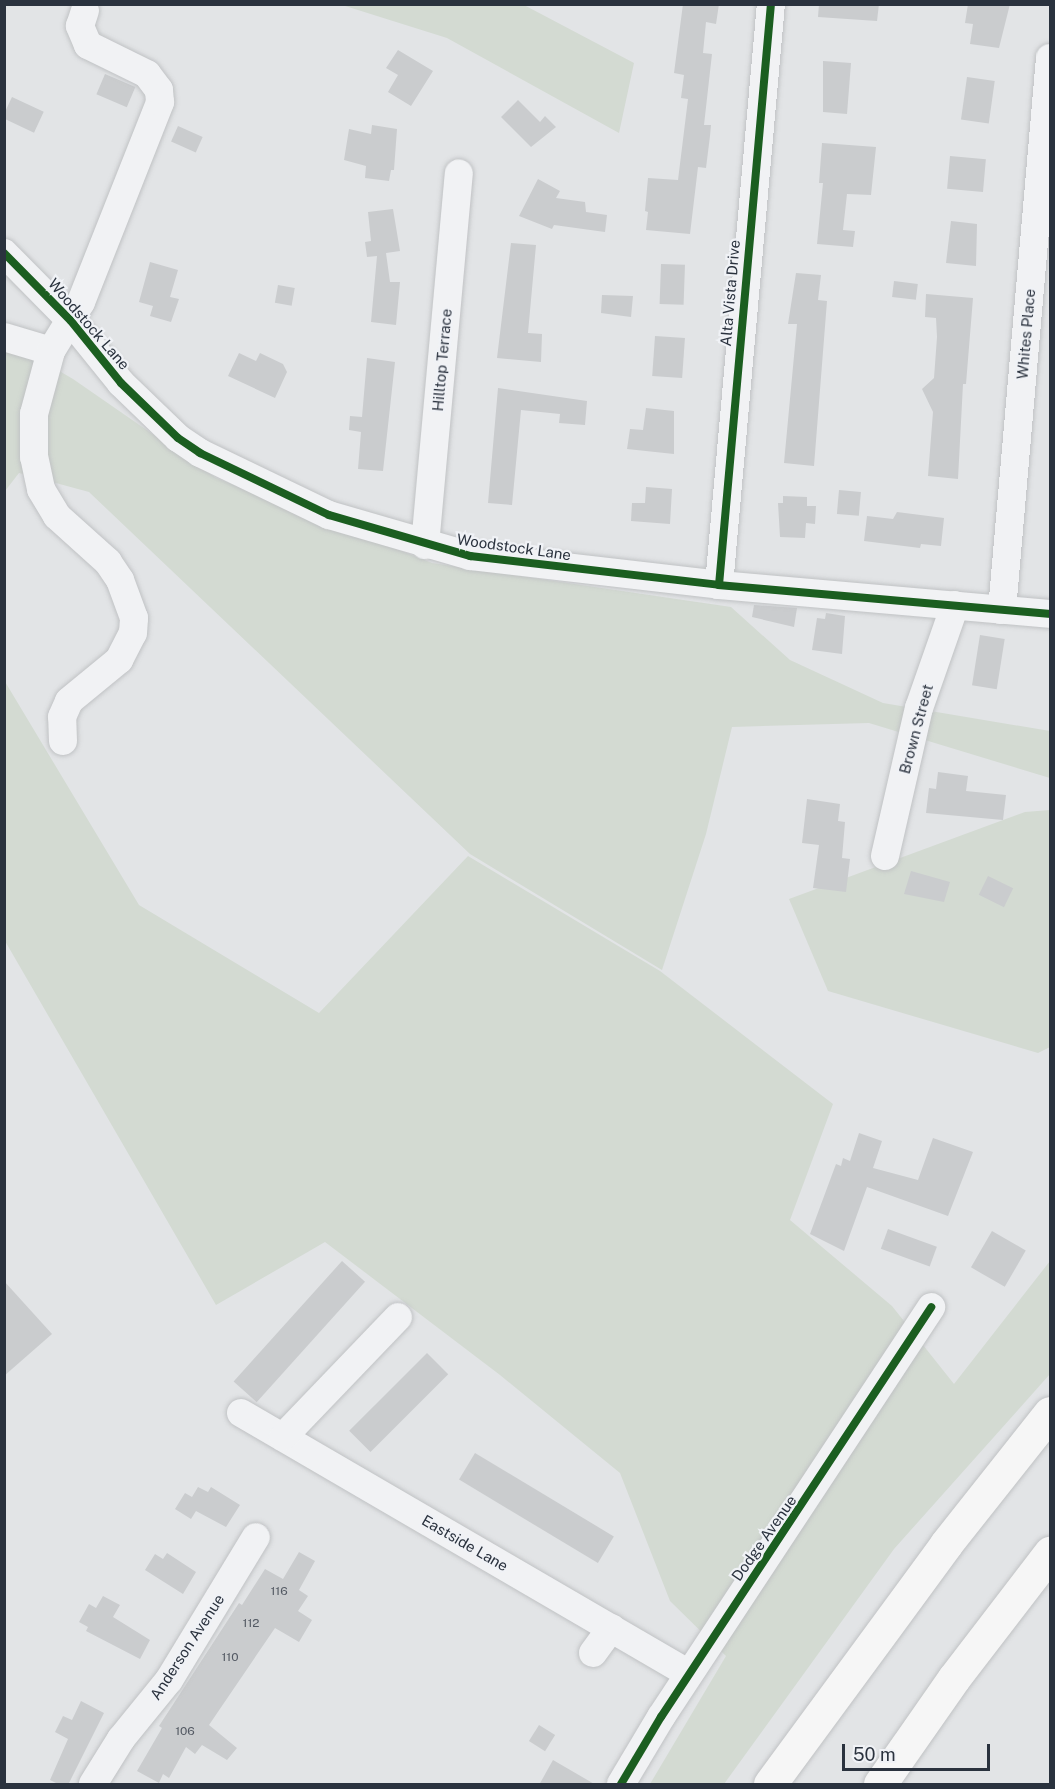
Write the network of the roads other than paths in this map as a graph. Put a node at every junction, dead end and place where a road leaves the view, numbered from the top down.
1 (771, 4) edge
2 (85, 11) dead end
3 (1050, 58) edge
4 (459, 174) dead end
5 (4, 253) edge
6 (71, 321) junction
7 (4, 337) edge
8 (51, 351) junction
9 (425, 545) junction
10 (719, 585) junction
11 (955, 605) junction
12 (1002, 610) junction
13 (1050, 614) edge
14 (63, 741) dead end
15 (885, 856) dead end
16 (931, 1307) dead end
17 (398, 1317) dead end
18 (241, 1413) dead end
19 (1050, 1413) edge
20 (283, 1437) junction
21 (256, 1537) dead end
22 (1050, 1553) edge
23 (610, 1628) junction
24 (593, 1653) dead end
25 (689, 1674) junction
26 (93, 1785) edge
27 (621, 1785) edge
28 (770, 1785) edge
29 (880, 1785) edge

1 - 10 street, Alta Vista Drive
2 - 6 street
3 - 12 street, Whites Place
4 - 9 street, Hilltop Terrace
5 - 6 street, Woodstock Lane
6 - 8 street
6 - 9 street, Woodstock Lane
7 - 8 street
8 - 14 street
9 - 10 street, Woodstock Lane
10 - 11 street, Woodstock Lane
11 - 12 street, Woodstock Lane
11 - 15 street, Brown Street
12 - 13 street, Woodstock Lane
16 - 25 street, Dodge Avenue
17 - 20 street
18 - 20 street, Eastside Lane
19 - 28 highway
20 - 23 street, Eastside Lane
21 - 26 street, Anderson Avenue
22 - 29 highway
23 - 24 street
23 - 25 street, Eastside Lane
25 - 27 street, Dodge Avenue

